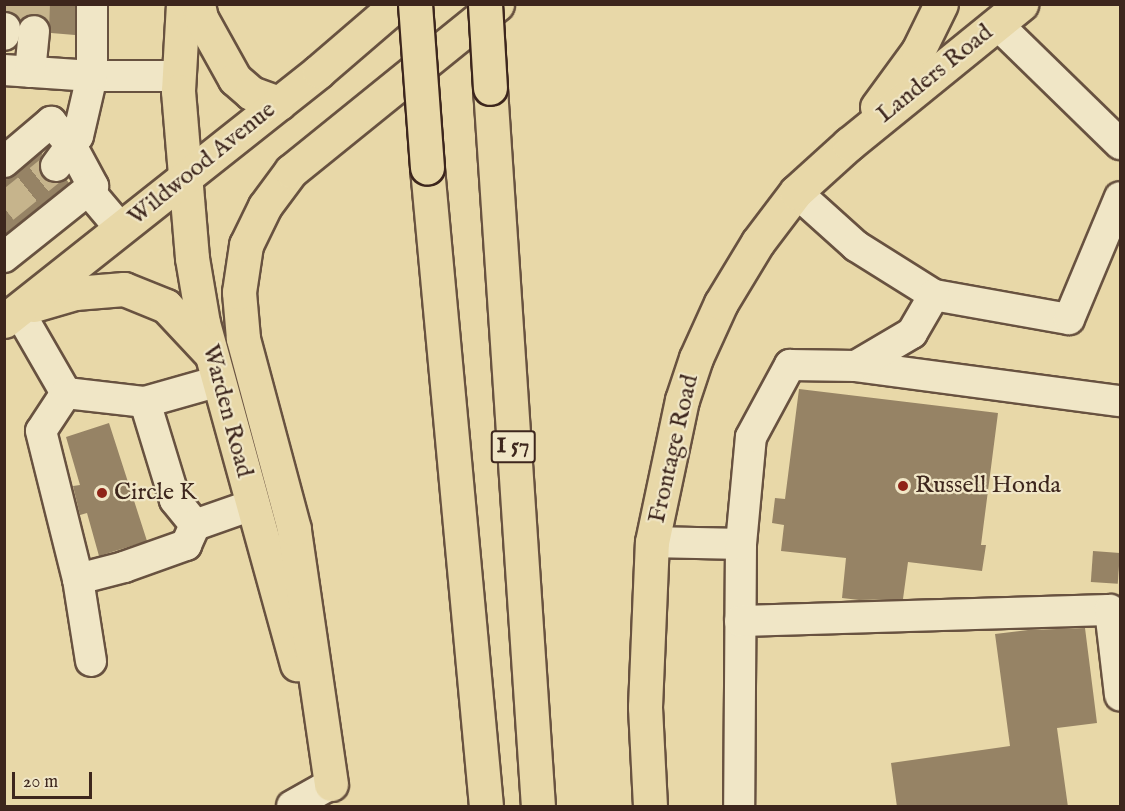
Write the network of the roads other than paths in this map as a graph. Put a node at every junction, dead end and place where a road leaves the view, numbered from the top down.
1 (92, 4) edge
2 (183, 4) edge
3 (198, 4) edge
4 (397, 4) edge
5 (415, 4) edge
6 (485, 4) edge
7 (497, 4) edge
8 (941, 4) edge
9 (1009, 14) edge
10 (15, 32) tunnel mouth
11 (17, 71) edge
12 (92, 76) junction
13 (179, 76) junction
14 (279, 103) junction
15 (849, 144) junction
16 (1120, 144) edge
17 (64, 156) junction
18 (4, 162) edge
19 (186, 178) junction
20 (88, 190) junction
21 (796, 192) junction
22 (1120, 197) edge
23 (121, 229) junction
24 (4, 257) edge
25 (934, 295) junction
26 (10, 311) edge
27 (856, 366) junction
28 (215, 367) junction
29 (66, 393) junction
30 (1120, 401) edge
31 (145, 402) junction
32 (252, 505) junction
33 (195, 525) junction
34 (652, 542) junction
35 (741, 544) junction
36 (78, 579) junction
37 (740, 621) junction
38 (91, 661) dead end
39 (1120, 695) edge
40 (334, 795) edge
41 (292, 807) edge
42 (486, 807) edge
43 (538, 807) edge
44 (650, 807) edge
45 (739, 807) edge

1 - 12 lane
2 - 13 main road, Warden Road
3 - 14 main road
4 - 14 main road, Wildwood Avenue
5 - 42 main road, I 57, bridge
6 - 43 main road, I 57, bridge
7 - 40 main road
8 - 15 main road
9 - 15 main road, Landers Road
9 - 16 lane
10 - 11 lane
11 - 12 lane
12 - 13 lane
12 - 17 lane
13 - 19 main road, Warden Road
14 - 19 main road, Wildwood Avenue
15 - 21 main road, Frontage Road
17 - 18 lane
17 - 20 lane
19 - 23 main road, Wildwood Avenue
19 - 28 main road, Warden Road
20 - 23 lane
20 - 24 lane
21 - 25 lane
21 - 34 main road, Frontage Road
22 - 25 lane
23 - 26 main road, Wildwood Avenue
25 - 27 lane
26 - 28 main road
26 - 29 lane
27 - 30 lane
27 - 35 lane
28 - 31 lane
28 - 32 main road, Warden Road
29 - 31 lane
29 - 36 lane
31 - 33 lane
32 - 33 lane
32 - 40 main road, Warden Road
33 - 36 lane
34 - 35 lane
34 - 44 main road, Frontage Road
35 - 37 lane
36 - 38 lane
37 - 39 lane
37 - 45 lane
40 - 41 lane

